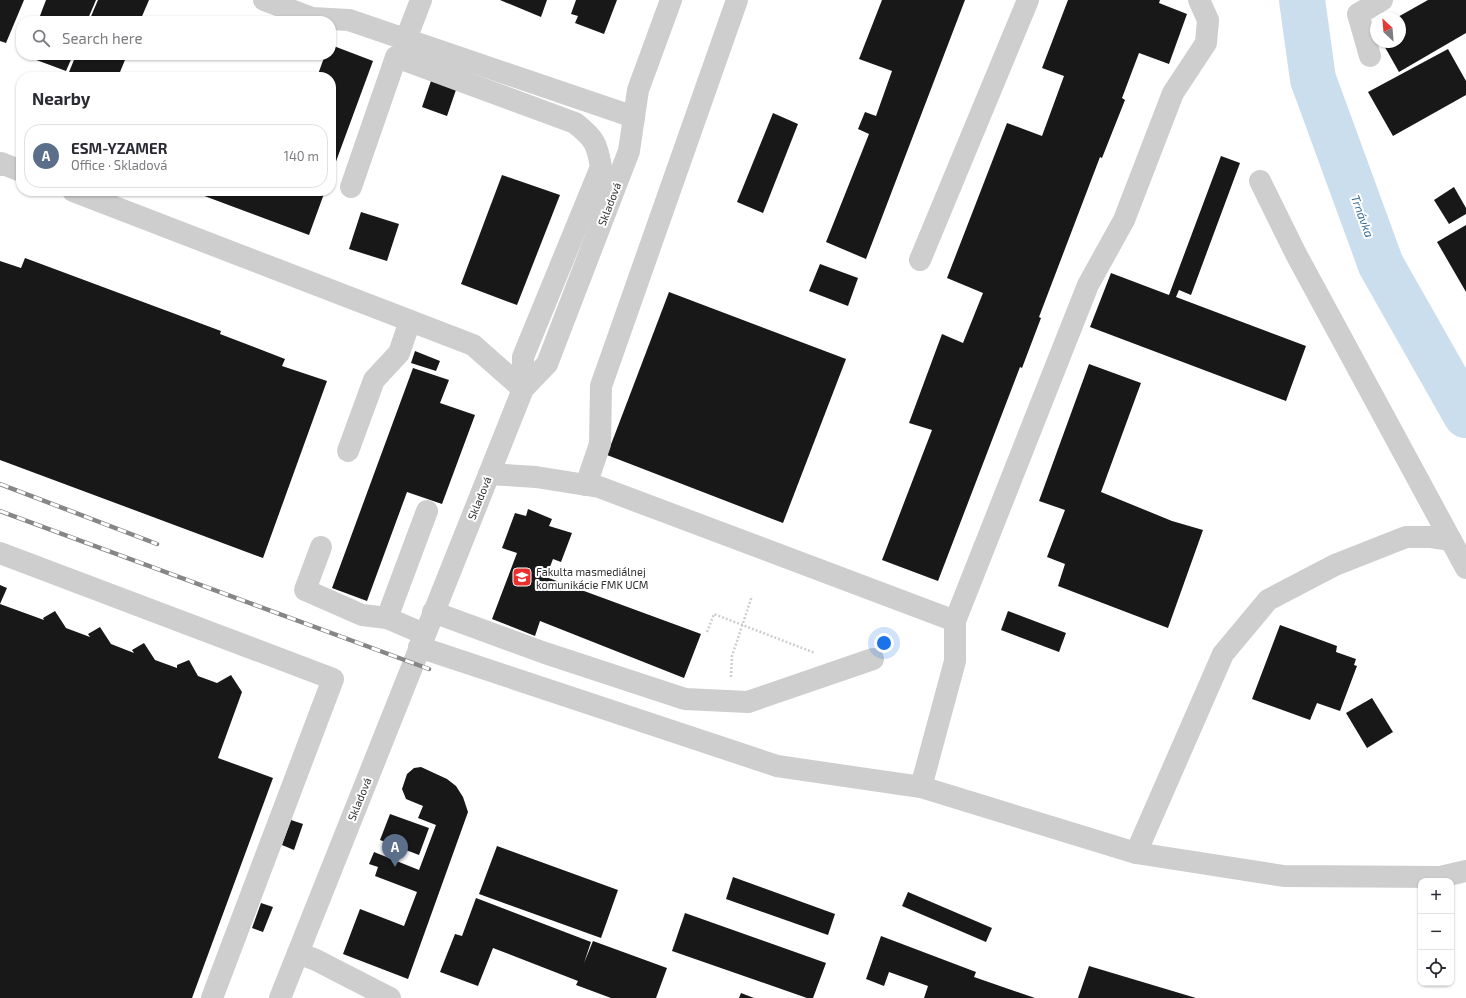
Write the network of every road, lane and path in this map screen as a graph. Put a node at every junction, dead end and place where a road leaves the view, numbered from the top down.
1 (264, 0) edge
2 (421, 0) edge
3 (672, 0) edge
4 (737, 0) edge
5 (1028, 0) edge
6 (1199, 0) edge
7 (1382, 0) edge
8 (307, 16) edge
9 (336, 19) edge
10 (406, 39) junction
11 (1370, 56) dead end
12 (634, 117) junction
13 (0, 165) edge
14 (16, 169) edge
15 (1260, 181) dead end
16 (351, 187) dead end
17 (86, 196) edge
18 (920, 260) dead end
19 (410, 321) junction
20 (523, 389) junction
21 (348, 451) dead end
22 (489, 474) junction
23 (586, 486) junction
24 (427, 511) dead end
25 (1451, 540) junction
26 (321, 548) dead end
27 (0, 553) edge
28 (1466, 568) edge
29 (752, 596) dead end
30 (433, 612) junction
31 (387, 618) junction
32 (955, 621) junction
33 (742, 625) junction
34 (707, 632) dead end
35 (422, 641) junction
36 (873, 659) dead end
37 (849, 667) junction
38 (736, 701) junction
39 (921, 787) junction
40 (1136, 853) junction
41 (1466, 871) edge
42 (298, 953) junction
43 (212, 998) edge
44 (280, 998) edge
45 (390, 998) edge

1 - 8 street
2 - 10 street
3 - 12 street, Skladová
4 - 23 street
5 - 18 street
6 - 32 street
7 - 11 street
9 - 10 street
10 - 12 street
12 - 20 street, Skladová
13 - 14 street
15 - 25 street
16 - 20 street
17 - 19 street
19 - 20 street
19 - 21 street
20 - 22 street, Skladová
22 - 23 street
22 - 30 street, Skladová
23 - 32 street
24 - 31 street
25 - 28 street
25 - 40 street
26 - 31 street
27 - 43 street
29 - 33 path
30 - 35 street, Skladová
30 - 38 street
31 - 35 street
32 - 39 street
33 - 34 path
33 - 37 path
33 - 38 path
35 - 39 street
35 - 42 street, Skladová
36 - 37 street
37 - 38 street
39 - 40 street
40 - 41 street
42 - 44 street, Skladová
42 - 45 street

